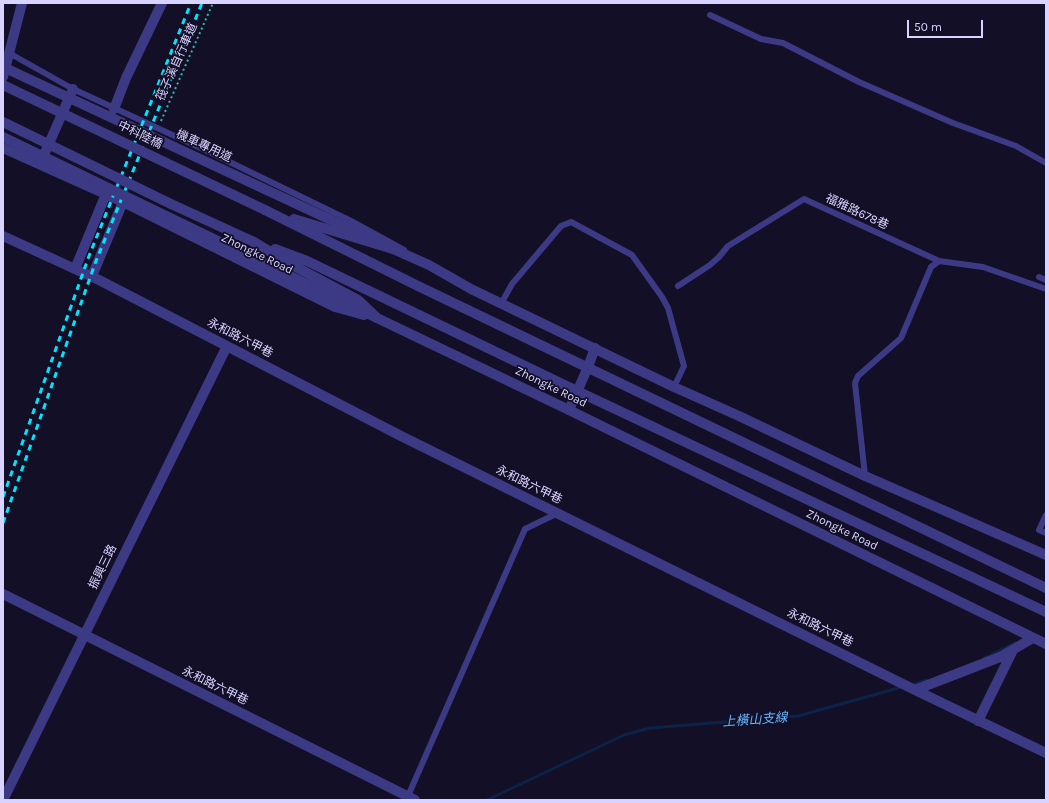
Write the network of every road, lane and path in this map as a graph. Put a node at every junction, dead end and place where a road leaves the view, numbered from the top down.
1 (22, 3) edge
2 (162, 3) edge
3 (213, 3) edge
4 (710, 15) dead end
5 (9, 53) junction
6 (3, 67) edge
7 (3, 78) edge
8 (3, 85) edge
9 (73, 89) junction
10 (114, 108) junction
11 (3, 122) edge
12 (158, 129) junction
13 (3, 137) edge
14 (3, 148) edge
15 (1046, 163) edge
16 (40, 165) junction
17 (106, 194) junction
18 (123, 202) junction
19 (265, 210) junction
20 (3, 236) edge
21 (254, 242) junction
22 (393, 249) junction
23 (938, 261) junction
24 (429, 265) junction
25 (75, 269) junction
26 (92, 276) junction
27 (1039, 278) dead end
28 (1046, 280) edge
29 (678, 286) dead end
30 (1046, 289) edge
31 (501, 304) junction
32 (377, 318) junction
33 (227, 346) junction
34 (595, 348) junction
35 (588, 368) junction
36 (674, 387) junction
37 (577, 391) junction
38 (569, 410) junction
39 (865, 476) junction
40 (558, 513) junction
41 (1046, 515) edge
42 (1046, 533) edge
43 (1046, 555) edge
44 (1046, 588) edge
45 (3, 594) edge
46 (1046, 612) edge
47 (84, 635) junction
48 (1033, 638) junction
49 (1046, 644) edge
50 (1013, 650) junction
51 (915, 690) junction
52 (978, 721) junction
53 (1046, 753) edge
54 (412, 798) edge
55 (3, 800) edge

1 - 5 street
2 - 10 street
3 - 12 path, 筏子溪自行車道
4 - 15 lane
5 - 7 street
5 - 9 lane
6 - 22 street, 機車專用道, bridge
8 - 19 street, 中科陸橋, bridge
9 - 10 lane
9 - 16 street
10 - 12 lane
11 - 21 street, bridge
12 - 24 lane
13 - 32 street, bridge
14 - 16 street, Zhongke Road
16 - 17 street, Zhongke Road
17 - 18 street, Zhongke Road
17 - 25 street
18 - 26 street
18 - 32 street, Zhongke Road
19 - 22 street
19 - 35 street
20 - 25 street, 永和路六甲巷
21 - 32 street
21 - 37 street, Zhongke Road
22 - 24 street
23 - 29 lane, 福雅路678巷
23 - 30 lane, 福雅路678巷
23 - 39 lane
24 - 31 street
25 - 26 street, 永和路六甲巷
26 - 33 street, 永和路六甲巷
27 - 28 lane
31 - 34 street
31 - 36 lane
32 - 38 street, Zhongke Road
33 - 40 street, 永和路六甲巷
33 - 47 street, 振興三路
34 - 35 street
34 - 36 street
35 - 37 street
35 - 44 street
36 - 39 street
37 - 38 street
37 - 46 street, Zhongke Road
38 - 48 street, Zhongke Road
39 - 43 street
40 - 51 street, 永和路六甲巷
40 - 54 lane
41 - 42 lane
45 - 47 street, 永和路六甲巷
47 - 54 street, 永和路六甲巷
47 - 55 street, 振興三路
48 - 49 street, Zhongke Road
48 - 50 street
50 - 51 street
50 - 52 street
51 - 52 street, 永和路六甲巷
52 - 53 street, 永和路六甲巷

